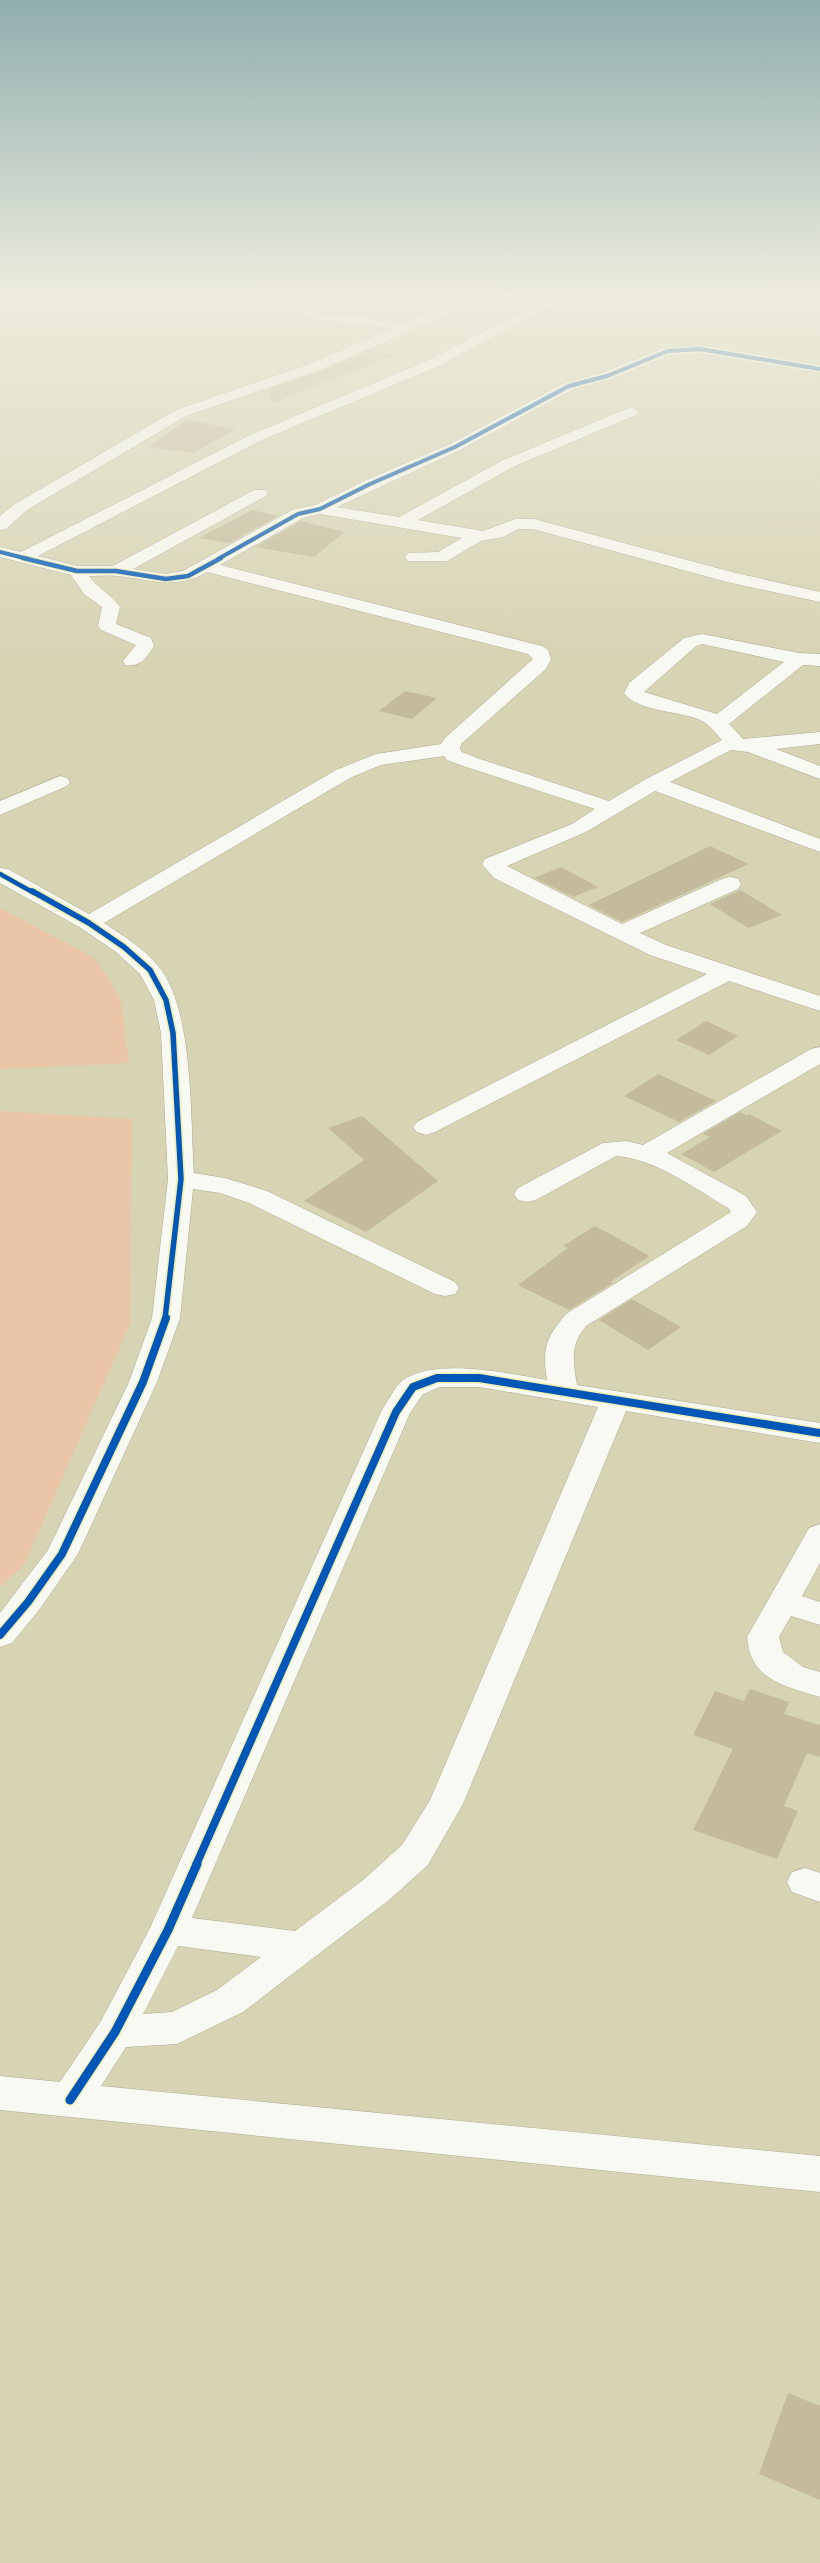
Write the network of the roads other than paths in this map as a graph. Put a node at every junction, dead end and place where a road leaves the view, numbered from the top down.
1 (173, 417) edge
2 (306, 417) edge
3 (512, 417) edge
4 (620, 417) edge
5 (260, 493) dead end
6 (320, 509) junction
7 (404, 522) junction
8 (0, 525) edge
9 (477, 536) junction
10 (0, 552) edge
11 (414, 557) dead end
12 (22, 558) junction
13 (207, 568) junction
14 (77, 571) junction
15 (116, 571) junction
16 (820, 597) edge
17 (132, 660) dead end
18 (812, 661) edge
19 (718, 722) junction
20 (820, 738) edge
21 (743, 745) junction
22 (450, 749) junction
23 (820, 773) edge
24 (60, 782) dead end
25 (653, 783) junction
26 (611, 808) junction
27 (0, 809) edge
28 (820, 846) edge
29 (0, 874) edge
30 (730, 884) dead end
31 (89, 923) junction
32 (622, 933) junction
33 (727, 973) junction
34 (820, 1004) edge
35 (820, 1054) edge
36 (426, 1127) dead end
37 (647, 1154) junction
38 (181, 1179) junction
39 (527, 1194) dead end
40 (445, 1288) dead end
41 (564, 1393) junction
42 (615, 1402) junction
43 (820, 1433) edge
44 (820, 1535) edge
45 (783, 1602) junction
46 (820, 1614) edge
47 (0, 1635) edge
48 (820, 1685) edge
49 (168, 1930) junction
50 (300, 1947) junction
51 (115, 2032) junction
52 (0, 2092) edge
53 (70, 2100) junction
54 (820, 2174) edge

1 - 8 street
2 - 12 street
3 - 6 street
4 - 7 street
5 - 15 street
6 - 7 street
6 - 13 street
7 - 9 street
9 - 11 street
9 - 16 street
10 - 12 street
12 - 14 street
13 - 15 street
13 - 22 street
14 - 15 street
14 - 17 street
18 - 19 street
18 - 19 street
19 - 21 street
20 - 21 street
21 - 23 street
21 - 25 street
22 - 26 street
22 - 31 street
24 - 27 street
25 - 26 street
25 - 28 street
26 - 32 street
29 - 31 street
30 - 32 street
31 - 38 street
32 - 33 street
33 - 34 street
33 - 36 street
35 - 37 street
37 - 39 street
37 - 41 street
38 - 40 street
38 - 47 street
41 - 42 street
41 - 49 street
42 - 43 street
42 - 50 street
44 - 45 street
45 - 46 street
45 - 48 street
49 - 50 street
49 - 51 street
50 - 51 street
51 - 53 street
52 - 53 street
53 - 54 street

